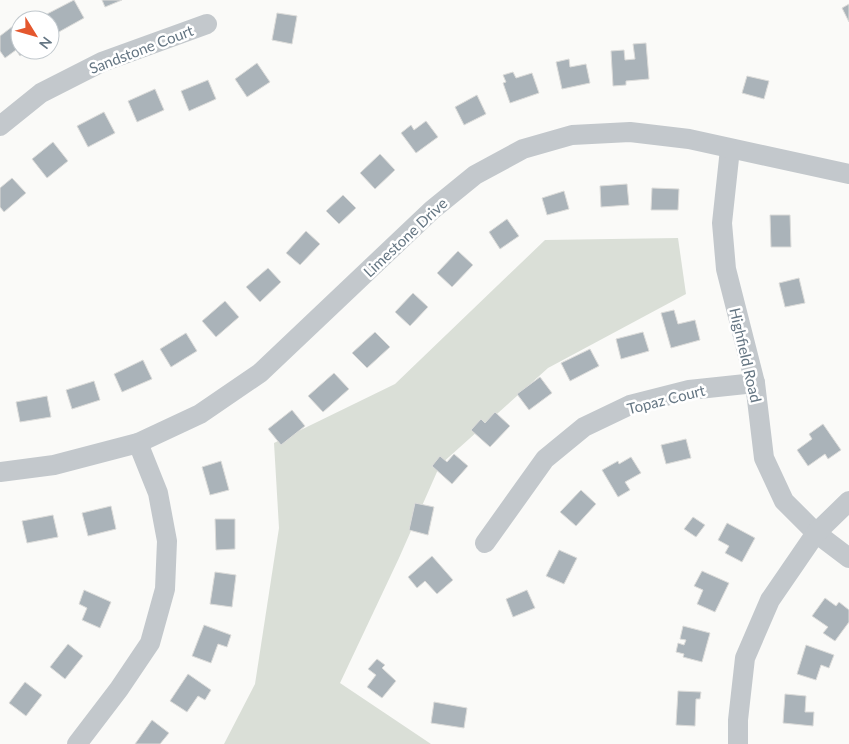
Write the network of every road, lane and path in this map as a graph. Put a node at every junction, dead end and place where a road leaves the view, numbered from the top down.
1 (207, 24) dead end
2 (0, 126) edge
3 (730, 149) junction
4 (849, 174) edge
5 (755, 383) junction
6 (138, 443) junction
7 (0, 472) edge
8 (849, 502) edge
9 (816, 532) junction
10 (485, 543) dead end
11 (849, 558) edge
12 (77, 744) edge
13 (738, 744) edge

1 - 2 street, Sandstone Court
3 - 4 street, Limestone Drive
3 - 5 street, Highfield Road
3 - 6 street, Limestone Drive
5 - 9 street, Highfield Road
5 - 10 street, Topaz Court
6 - 7 street, Limestone Drive
6 - 12 street
8 - 9 street
9 - 11 street, Highfield Road
9 - 13 street

